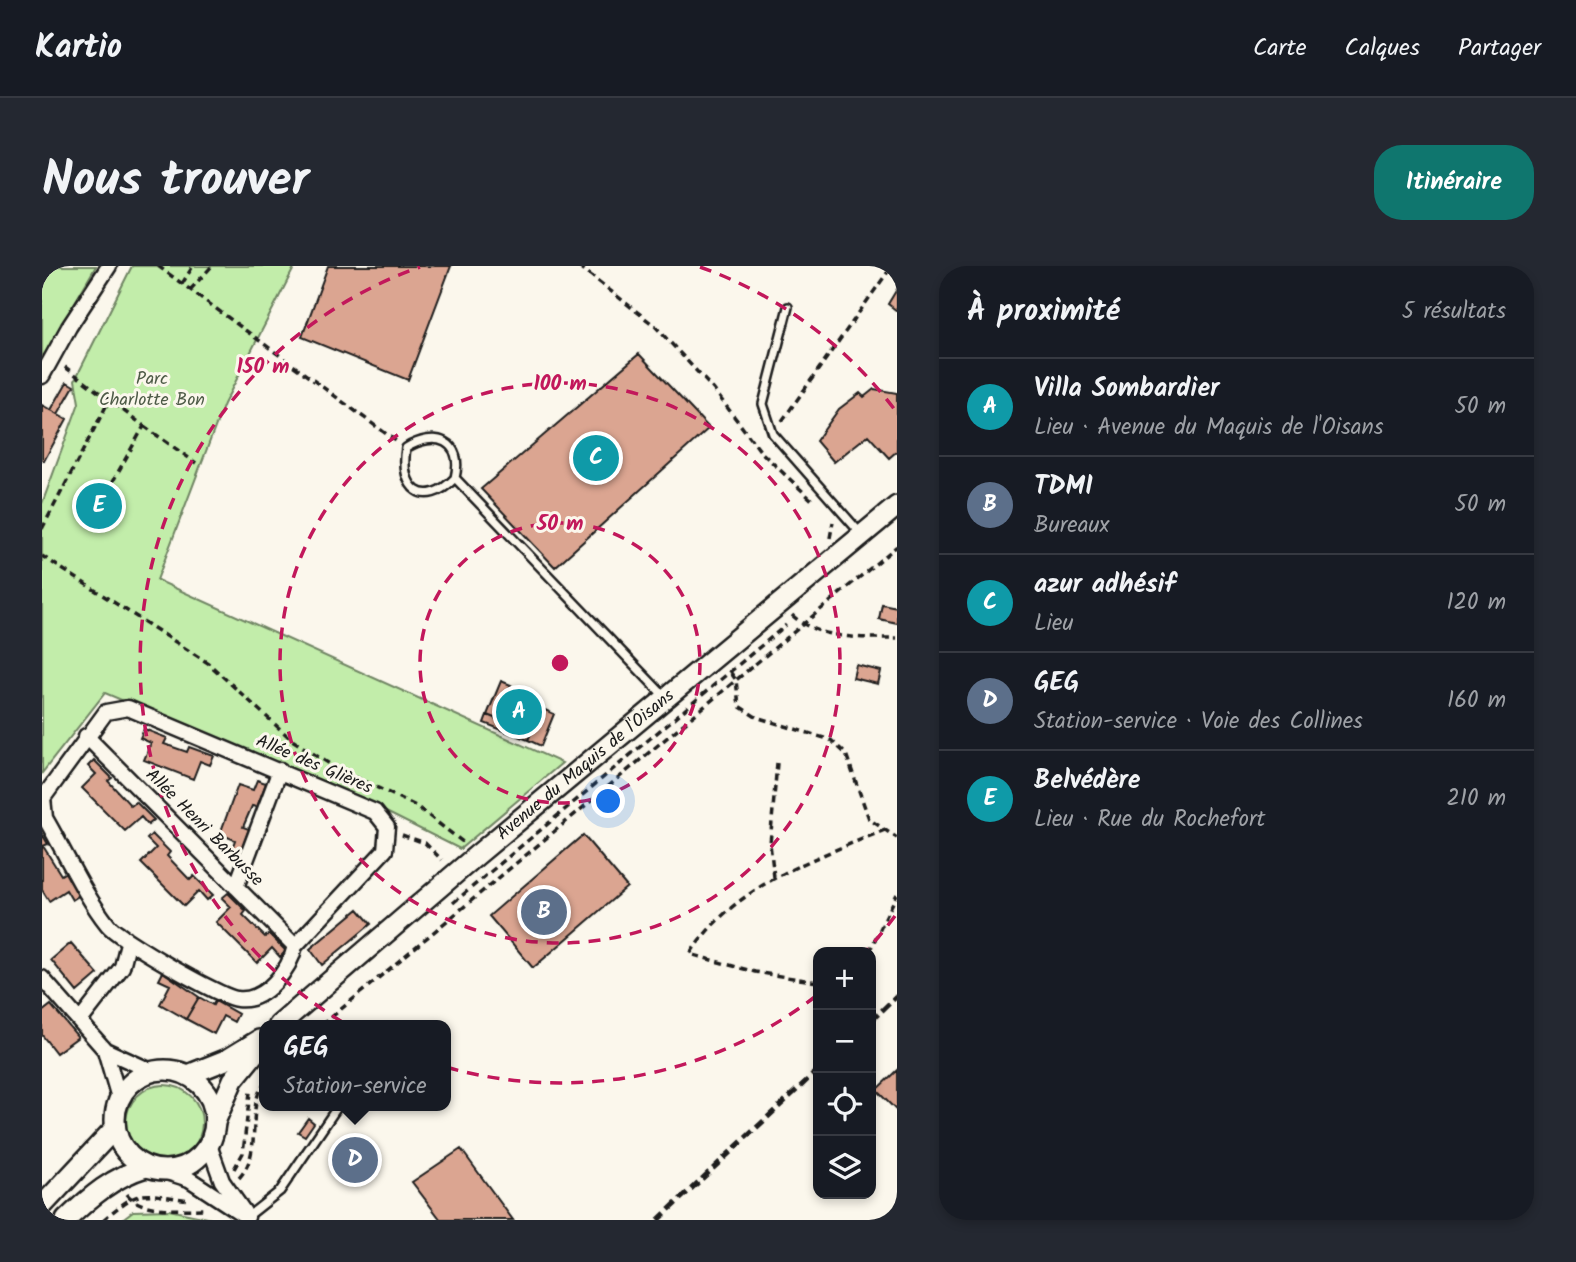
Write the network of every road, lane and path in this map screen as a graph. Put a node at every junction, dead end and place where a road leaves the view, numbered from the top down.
1 (109, 266) edge
2 (158, 266) edge
3 (193, 266) edge
4 (212, 266) edge
5 (579, 266) edge
6 (892, 266) edge
7 (182, 284) junction
8 (190, 290) junction
9 (788, 307) dead end
10 (53, 357) junction
11 (42, 376) edge
12 (114, 391) dead end
13 (108, 399) junction
14 (144, 426) junction
15 (773, 435) junction
16 (406, 448) junction
17 (761, 452) junction
18 (196, 463) dead end
19 (455, 478) junction
20 (816, 504) dead end
21 (99, 506) dead end
22 (897, 506) edge
23 (825, 512) dead end
24 (42, 529) edge
25 (863, 535) junction
26 (897, 546) edge
27 (42, 556) edge
28 (835, 558) junction
29 (780, 603) junction
30 (804, 610) dead end
31 (795, 618) junction
32 (803, 625) junction
33 (897, 638) edge
34 (716, 656) junction
35 (731, 673) junction
36 (736, 680) junction
37 (660, 692) junction
38 (86, 736) junction
39 (776, 762) dead end
40 (280, 770) junction
41 (885, 830) junction
42 (386, 835) junction
43 (897, 838) edge
44 (469, 846) dead end
45 (446, 865) dead end
46 (774, 877) junction
47 (236, 887) junction
48 (897, 894) edge
49 (450, 906) dead end
50 (128, 943) junction
51 (295, 946) junction
52 (871, 947) edge
53 (42, 978) edge
54 (813, 981) edge
55 (285, 1020) edge
56 (328, 1020) edge
57 (80, 1021) junction
58 (259, 1039) edge
59 (259, 1048) edge
60 (105, 1049) junction
61 (151, 1071) junction
62 (188, 1075) junction
63 (255, 1082) dead end
64 (120, 1098) junction
65 (335, 1111) edge
66 (215, 1122) junction
67 (115, 1128) junction
68 (244, 1144) dead end
69 (209, 1145) junction
70 (155, 1169) junction
71 (129, 1198) dead end
72 (42, 1206) edge
73 (246, 1219) edge
74 (66, 1220) edge
75 (103, 1220) edge

1 - 10 street
2 - 7 path
3 - 7 path
4 - 8 path
5 - 17 path
6 - 15 path
7 - 8 path
8 - 16 path
9 - 15 lane
10 - 11 street
10 - 13 path
12 - 13 path
13 - 14 path
13 - 24 path
14 - 18 path
14 - 21 path
15 - 17 path
15 - 25 lane
16 - 19 lane
16 - 19 lane
17 - 20 path
19 - 37 lane
22 - 25 street, Avenue du Maquis de l'Oisans
23 - 28 path
25 - 28 street, Avenue du Maquis de l'Oisans
26 - 32 path
27 - 44 path
28 - 29 street, Avenue du Maquis de l'Oisans
29 - 31 path
29 - 34 street, Avenue du Maquis de l'Oisans
30 - 31 path
31 - 32 path
31 - 35 path
32 - 33 path
32 - 36 path
34 - 35 path
34 - 37 street, Avenue du Maquis de l'Oisans
35 - 36 path
35 - 49 path
36 - 41 path
36 - 56 path
37 - 55 street, Avenue du Maquis de l'Oisans
38 - 40 street, Allée des Glières
38 - 47 street, Allée Henri Barbusse
38 - 50 street, Allée des Glières
39 - 46 path
40 - 42 street, Allée des Glières
40 - 47 street
41 - 43 path
41 - 46 path
42 - 45 path
42 - 51 street
46 - 54 path
47 - 51 street, Allée Henri Barbusse
48 - 52 path
50 - 51 street, Allée des Glières
50 - 57 street
53 - 57 street
57 - 60 street
58 - 62 street
59 - 66 street
60 - 61 street
60 - 64 street
61 - 62 street
61 - 64 street
62 - 66 street
63 - 68 path
64 - 67 street
65 - 73 lane
66 - 69 street
67 - 70 street
67 - 72 street
69 - 70 street
69 - 73 street
70 - 73 street
70 - 74 street
71 - 75 path

